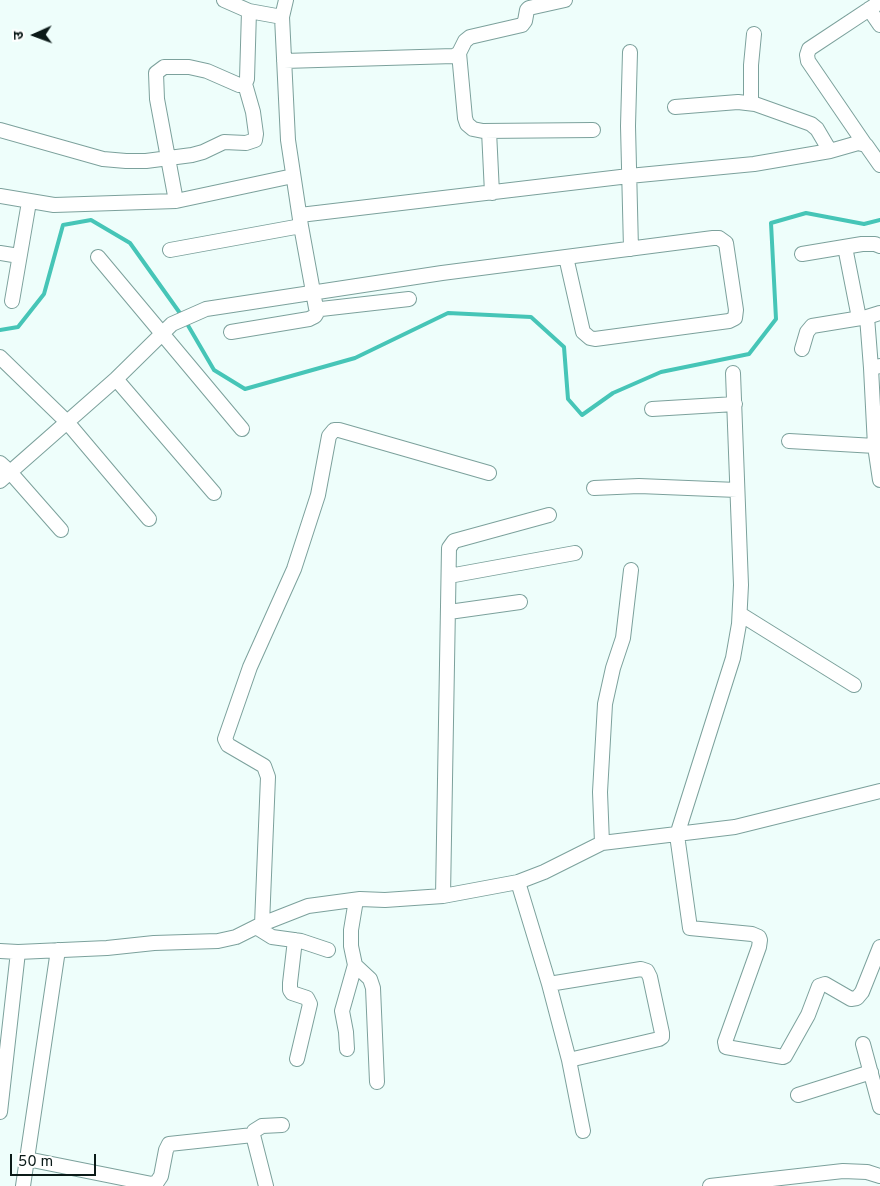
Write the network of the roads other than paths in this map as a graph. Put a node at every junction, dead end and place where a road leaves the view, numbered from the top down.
1 (224, 0) edge
2 (286, 0) edge
3 (565, 0) edge
4 (875, 5) edge
5 (248, 11) junction
6 (282, 17) junction
7 (880, 25) edge
8 (754, 34) dead end
9 (630, 52) dead end
10 (459, 53) junction
11 (284, 61) junction
12 (245, 84) junction
13 (751, 104) junction
14 (675, 108) dead end
15 (0, 130) edge
16 (593, 130) dead end
17 (489, 131) junction
18 (864, 143) junction
19 (830, 151) junction
20 (168, 159) junction
21 (880, 165) edge
22 (293, 176) junction
23 (629, 176) junction
24 (492, 193) junction
25 (0, 196) edge
26 (176, 201) junction
27 (29, 202) junction
28 (301, 221) junction
29 (880, 246) edge
30 (845, 247) junction
31 (630, 249) junction
32 (170, 250) dead end
33 (0, 253) edge
34 (802, 254) dead end
35 (19, 256) junction
36 (98, 257) dead end
37 (566, 257) junction
38 (314, 292) junction
39 (409, 300) dead end
40 (12, 301) dead end
41 (319, 309) junction
42 (868, 316) edge
43 (167, 329) junction
44 (231, 332) dead end
45 (802, 349) dead end
46 (0, 357) edge
47 (876, 367) edge
48 (734, 373) dead end
49 (116, 379) junction
50 (735, 404) junction
51 (652, 409) dead end
52 (66, 422) junction
53 (242, 429) dead end
54 (789, 441) dead end
55 (875, 446) junction
56 (3, 472) edge
57 (489, 472) dead end
58 (880, 480) edge
59 (594, 488) dead end
60 (737, 490) junction
61 (214, 493) dead end
62 (550, 515) dead end
63 (149, 519) dead end
64 (61, 530) dead end
65 (575, 553) dead end
66 (631, 570) dead end
67 (448, 576) junction
68 (520, 602) dead end
69 (449, 612) junction
70 (740, 614) junction
71 (854, 685) dead end
72 (880, 791) edge
73 (677, 835) junction
74 (602, 843) junction
75 (518, 882) junction
76 (443, 896) junction
77 (356, 900) junction
78 (259, 926) junction
79 (295, 940) junction
80 (880, 947) edge
81 (58, 950) junction
82 (328, 950) dead end
83 (0, 951) edge
84 (18, 952) junction
85 (355, 965) junction
86 (549, 984) junction
87 (863, 1044) dead end
88 (347, 1049) dead end
89 (297, 1058) dead end
90 (569, 1060) junction
91 (871, 1072) junction
92 (377, 1082) dead end
93 (798, 1095) dead end
94 (880, 1107) edge
95 (0, 1112) edge
96 (282, 1125) dead end
97 (583, 1131) dead end
98 (252, 1136) junction
99 (27, 1159) junction
100 (870, 1178) edge
101 (795, 1181) edge
102 (23, 1186) edge
103 (266, 1186) edge
104 (710, 1186) edge

1 - 5 street
2 - 6 street
3 - 10 street
4 - 7 street
4 - 18 street
5 - 6 street
5 - 12 street
6 - 11 street
8 - 13 street
9 - 23 street
10 - 11 street
10 - 17 street
11 - 22 street
12 - 20 street
12 - 20 street
13 - 14 street
13 - 19 street
15 - 20 street
16 - 17 street
17 - 24 street
18 - 19 street
18 - 21 street
19 - 23 street
20 - 26 street
22 - 26 street
22 - 28 street
23 - 24 street
23 - 31 street
24 - 28 street
25 - 27 street
26 - 27 street
27 - 35 street
28 - 32 street
28 - 38 street
29 - 30 street
30 - 34 street
30 - 42 street
31 - 37 street
31 - 37 street
33 - 35 street
35 - 40 street
36 - 43 street
37 - 38 street
38 - 41 street
38 - 43 street
39 - 41 street
41 - 44 street
42 - 45 street
42 - 47 street
43 - 49 street
43 - 53 street
46 - 52 street
47 - 55 street
48 - 50 street
49 - 52 street
49 - 61 street
50 - 51 street
50 - 60 street
52 - 56 street
52 - 63 street
54 - 55 street
55 - 58 street
56 - 64 street
57 - 78 street
59 - 60 street
60 - 70 street
62 - 67 street
65 - 67 street
66 - 74 street
67 - 69 street
68 - 69 street
69 - 76 street
70 - 71 street
70 - 73 street
72 - 73 street
73 - 74 street
73 - 80 street
74 - 75 street
75 - 76 street
75 - 86 street
76 - 77 street
77 - 78 street
77 - 85 street
78 - 79 street
78 - 81 street
79 - 82 street
79 - 89 street
81 - 84 street
81 - 99 street
83 - 84 street
84 - 95 street
85 - 88 street
85 - 92 street
86 - 90 street
86 - 90 street
87 - 91 street
90 - 97 street
91 - 93 street
91 - 94 street
96 - 98 street
98 - 99 street
98 - 103 street
99 - 102 street
100 - 101 street
101 - 104 street

